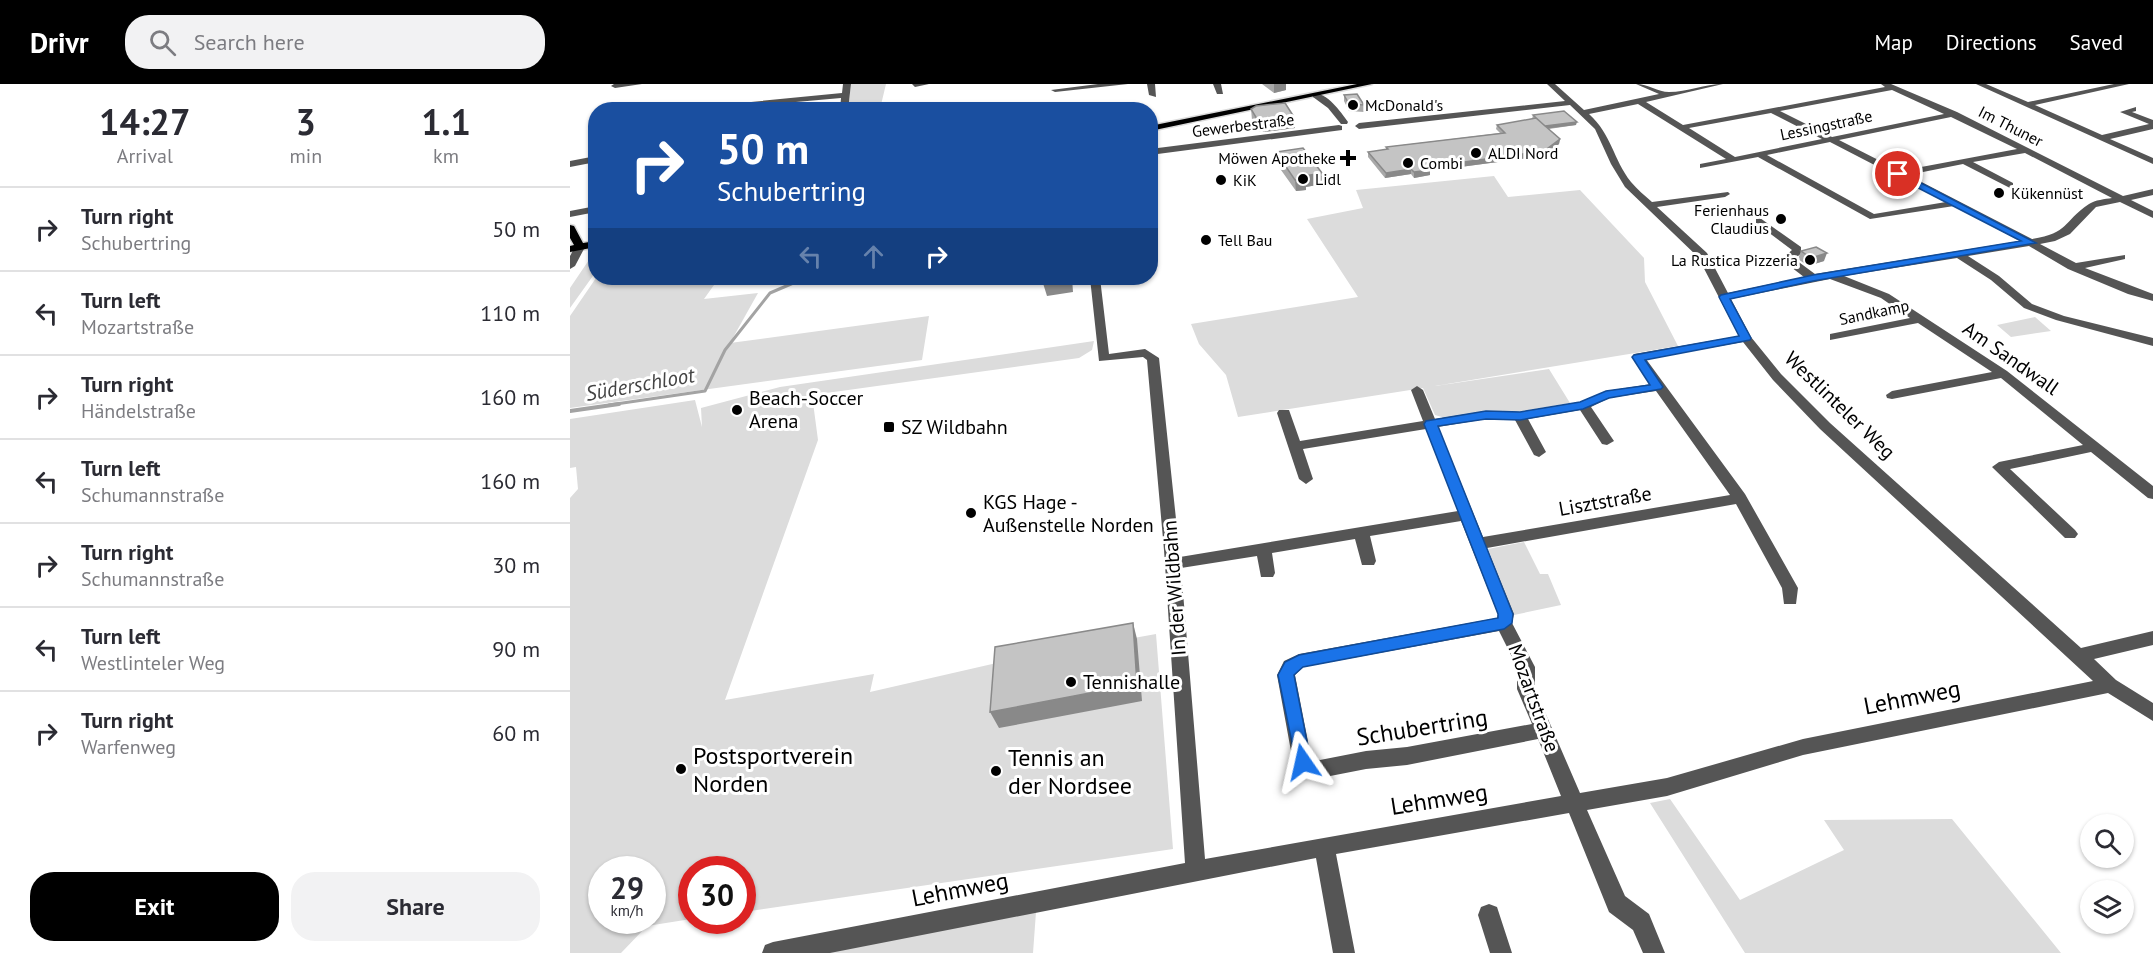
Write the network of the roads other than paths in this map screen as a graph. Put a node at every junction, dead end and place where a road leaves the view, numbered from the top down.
1 (638, 84) edge
2 (848, 84) edge
3 (926, 84) edge
4 (1124, 84) edge
5 (1150, 84) edge
6 (1368, 84) edge
7 (1551, 84) edge
8 (1641, 84) edge
9 (1719, 84) edge
10 (1910, 84) edge
11 (1980, 84) edge
12 (2125, 84) edge
13 (915, 85) edge
14 (615, 86) dead end
15 (1889, 86) edge
16 (1054, 87) edge
17 (1153, 95) dead end
18 (1316, 95) junction
19 (1667, 95) junction
20 (845, 96) junction
21 (771, 102) edge
22 (845, 102) edge
23 (1060, 102) edge
24 (1641, 102) junction
25 (1569, 103) junction
26 (2026, 105) junction
27 (2133, 109) dead end
28 (1772, 110) junction
29 (1583, 113) junction
30 (1954, 114) junction
31 (1342, 125) junction
32 (2153, 125) edge
33 (1158, 127) edge
34 (1683, 127) junction
35 (2102, 138) junction
36 (1830, 139) junction
37 (2025, 150) junction
38 (1158, 151) edge
39 (1758, 154) junction
40 (1734, 160) junction
41 (588, 161) edge
42 (1963, 161) junction
43 (2153, 161) edge
44 (570, 164) edge
45 (1703, 166) dead end
46 (1898, 174) junction
47 (2010, 185) dead end
48 (2153, 192) edge
49 (1725, 194) dead end
50 (2121, 198) junction
51 (1955, 203) junction
52 (1650, 205) junction
53 (588, 211) edge
54 (570, 214) edge
55 (2153, 215) edge
56 (1760, 221) dead end
57 (570, 232) edge
58 (2031, 243) junction
59 (575, 248) edge
60 (1959, 255) junction
61 (2121, 257) dead end
62 (570, 266) edge
63 (2072, 267) junction
64 (1832, 275) junction
65 (1813, 278) junction
66 (1096, 285) edge
67 (1724, 297) junction
68 (2153, 298) edge
69 (1920, 319) junction
70 (1834, 337) dead end
71 (1746, 338) junction
72 (2153, 342) edge
73 (2003, 374) junction
74 (1657, 387) junction
75 (1418, 390) dead end
76 (1892, 395) dead end
77 (1583, 405) junction
78 (1284, 413) dead end
79 (1520, 416) junction
80 (1430, 424) junction
81 (1607, 441) dead end
82 (1296, 446) junction
83 (2094, 447) junction
84 (1539, 452) dead end
85 (1306, 479) dead end
86 (2153, 494) edge
87 (1740, 498) junction
88 (1465, 515) junction
89 (1361, 532) junction
90 (2070, 534) dead end
91 (1477, 544) junction
92 (1264, 550) junction
93 (1368, 561) dead end
94 (1173, 564) junction
95 (1267, 573) dead end
96 (1790, 600) dead end
97 (1504, 623) junction
98 (2153, 638) edge
99 (2079, 656) junction
100 (2110, 685) junction
101 (2153, 713) edge
102 (1544, 730) junction
103 (1576, 803) junction
104 (1324, 846) junction
105 (1196, 871) junction
106 (1489, 915) dead end
107 (772, 953) edge
108 (1344, 953) edge
109 (1501, 953) edge
110 (1654, 953) edge

1 - 14 street
2 - 20 street
3 - 13 street
4 - 16 street
5 - 17 street
6 - 18 main road
7 - 25 street, Westlinteler Weg
8 - 19 street
9 - 19 street
10 - 15 street
11 - 26 street
12 - 26 street
15 - 28 street
15 - 30 street, Im Thuner
16 - 23 street
18 - 31 street, Gewerbestraße
18 - 33 main road
19 - 24 street
20 - 21 street
20 - 22 street
24 - 29 street
24 - 34 street
25 - 29 street, Westlinteler Weg
25 - 31 street, Gewerbestraße
26 - 35 street
27 - 32 street
28 - 34 street
28 - 36 street
29 - 52 street, Westlinteler Weg
30 - 36 street, Lessingstraße
30 - 37 street, Im Thuner
31 - 38 street, Gewerbestraße
32 - 35 street
34 - 40 street
35 - 43 street
36 - 39 street, Lessingstraße
36 - 46 street
37 - 42 street
37 - 50 street, Im Thuner
39 - 40 street, Lessingstraße
39 - 51 street
40 - 45 street, Lessingstraße
41 - 44 street
42 - 46 street
42 - 47 street
46 - 51 street
48 - 50 street
49 - 52 street
50 - 55 street, Im Thuner
50 - 58 street
51 - 58 street
52 - 67 street, Westlinteler Weg
53 - 54 street
56 - 65 street
57 - 59 main road
58 - 60 street
58 - 63 street
59 - 62 street
60 - 64 street
60 - 72 street
61 - 63 street
63 - 68 street
64 - 65 street
64 - 69 street, Am Sandwall
65 - 67 street
66 - 94 street, In der Wildbahn
67 - 71 street, Westlinteler Weg
69 - 70 street, Sandkamp
69 - 73 street, Am Sandwall
71 - 74 street
71 - 99 street, Westlinteler Weg
73 - 76 street
73 - 83 street, Am Sandwall
74 - 77 street
74 - 87 street
75 - 80 street, Mozartstraße
77 - 79 street
77 - 81 street
78 - 82 street
79 - 80 street
79 - 84 street
80 - 82 street
80 - 88 street, Mozartstraße
82 - 85 street
83 - 86 street, Am Sandwall
83 - 90 street
87 - 91 street, Lisztstraße
87 - 96 street
88 - 89 street
88 - 91 street, Mozartstraße
89 - 92 street
89 - 93 street
91 - 97 street, Mozartstraße
92 - 94 street
92 - 95 street
94 - 105 street, In der Wildbahn
97 - 102 street, Mozartstraße
97 - 102 street, Schubertring
98 - 99 street
99 - 100 street, Westlinteler Weg
100 - 101 street, Westlinteler Weg
100 - 103 street, Lehmweg
102 - 103 street, Mozartstraße
103 - 104 street, Lehmweg
103 - 110 street, Mozartstraße
104 - 105 street, Lehmweg
104 - 108 street
105 - 107 street, Lehmweg
106 - 109 street

